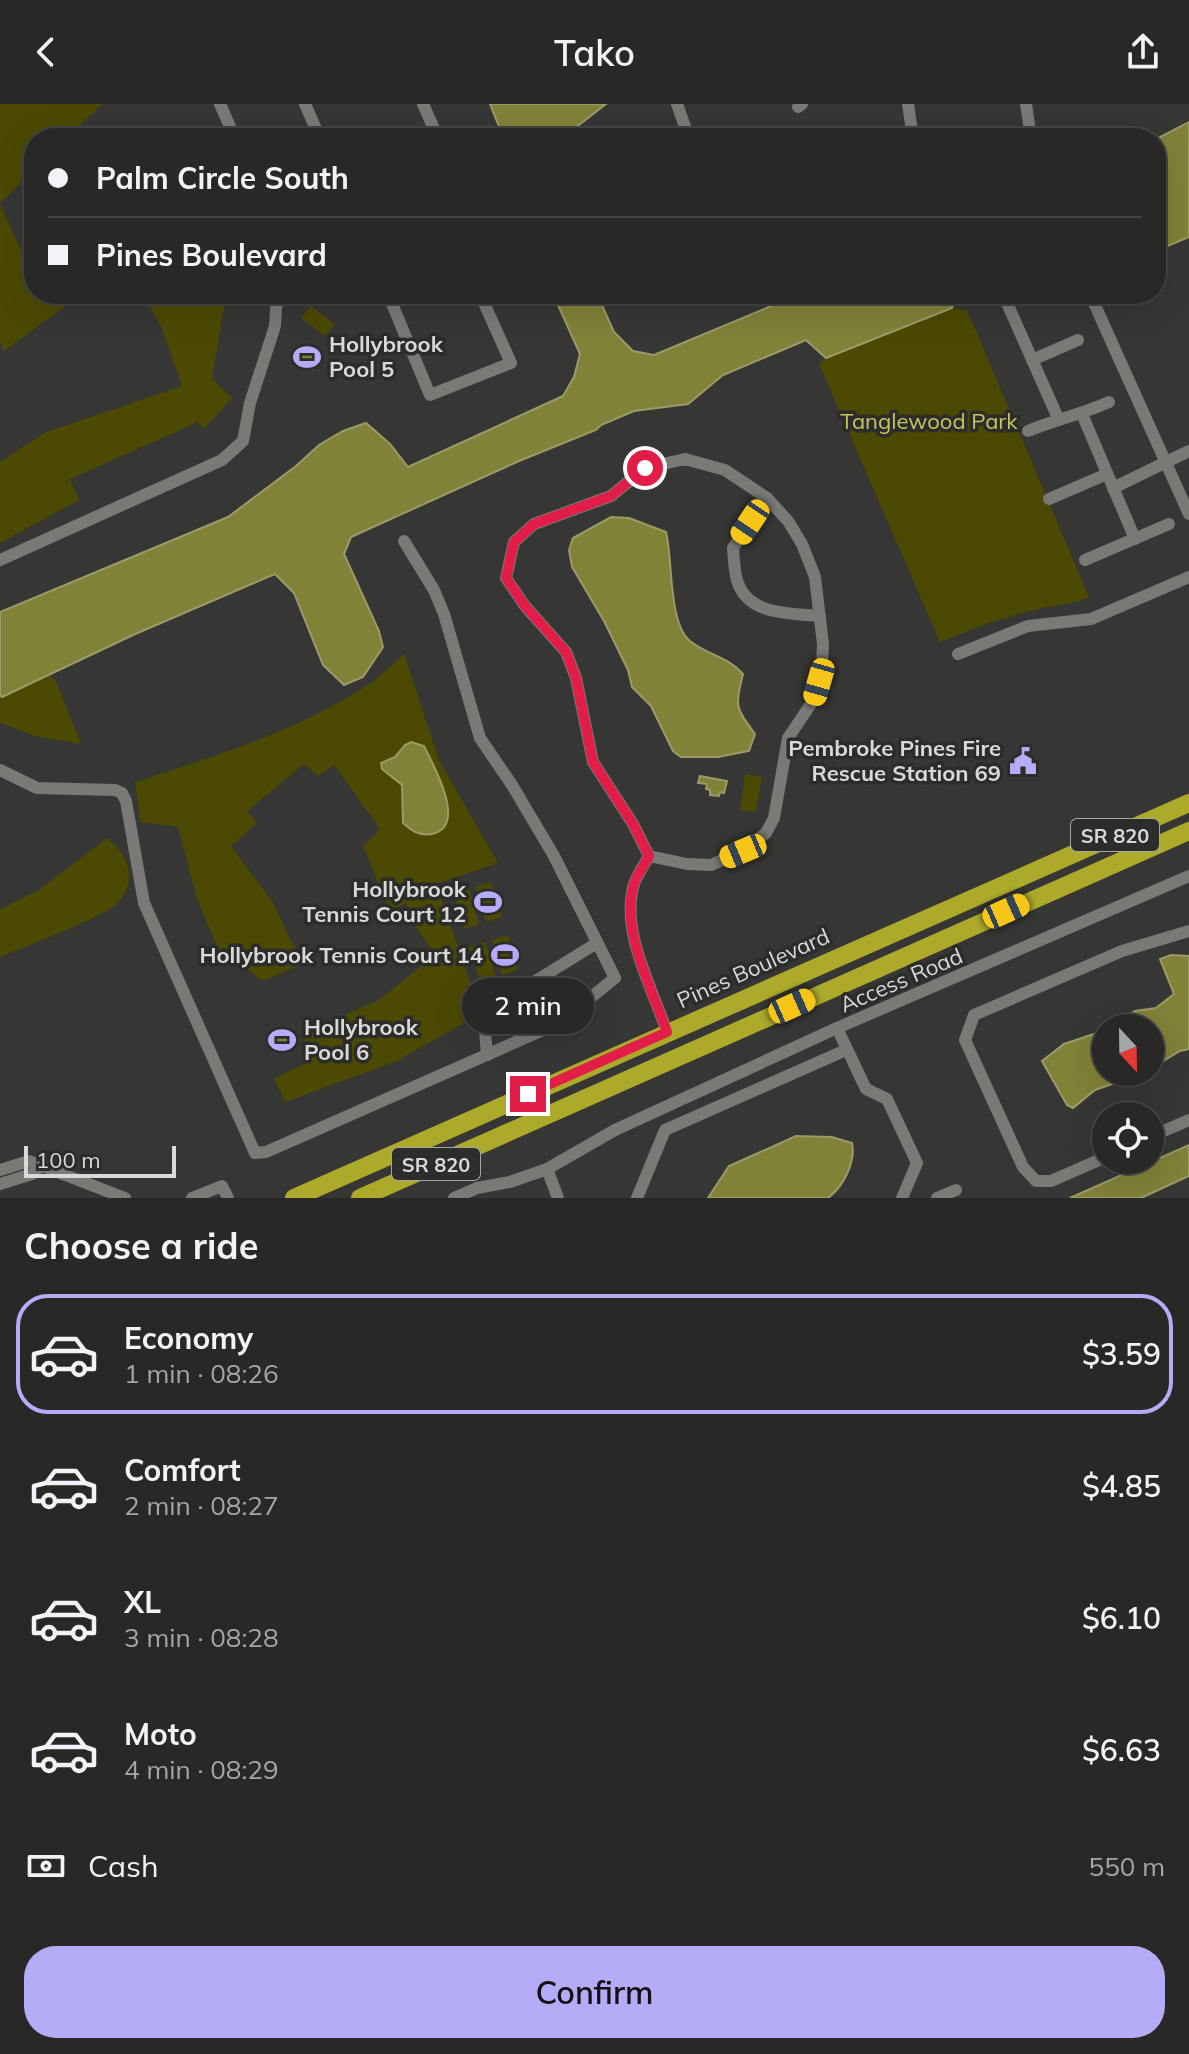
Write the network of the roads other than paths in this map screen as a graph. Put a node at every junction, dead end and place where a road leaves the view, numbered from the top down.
1 (220, 104) edge
2 (305, 104) edge
3 (423, 104) edge
4 (677, 104) edge
5 (908, 104) edge
6 (1026, 104) edge
7 (231, 128) edge
8 (316, 128) edge
9 (434, 128) edge
10 (685, 128) edge
11 (912, 128) edge
12 (1030, 128) edge
13 (276, 304) edge
14 (392, 304) edge
15 (484, 304) edge
16 (1008, 304) edge
17 (1095, 304) edge
18 (1078, 340) dead end
19 (1032, 360) junction
20 (1109, 402) dead end
21 (1082, 414) junction
22 (1058, 418) junction
23 (1028, 431) dead end
24 (1189, 451) edge
25 (1168, 463) junction
26 (1107, 474) junction
27 (1113, 488) junction
28 (767, 498) junction
29 (1049, 499) dead end
30 (1189, 514) edge
31 (1169, 524) dead end
32 (1135, 539) junction
33 (404, 541) dead end
34 (0, 560) edge
35 (1085, 560) dead end
36 (1189, 577) edge
37 (820, 616) junction
38 (958, 654) dead end
39 (0, 770) edge
40 (1189, 803) edge
41 (1189, 831) edge
42 (649, 856) junction
43 (1046, 865) junction
44 (1189, 876) edge
45 (1056, 889) junction
46 (1189, 931) edge
47 (597, 943) junction
48 (837, 1028) junction
49 (667, 1032) junction
50 (846, 1050) junction
51 (487, 1055) junction
52 (621, 1081) junction
53 (472, 1118) junction
54 (1189, 1120) edge
55 (1164, 1131) edge
56 (1092, 1163) edge
57 (41, 1166) junction
58 (547, 1169) junction
59 (0, 1170) edge
60 (0, 1184) edge
61 (956, 1190) dead end
62 (556, 1197) edge
63 (125, 1198) edge
64 (192, 1198) edge
65 (228, 1198) edge
66 (294, 1198) edge
67 (326, 1198) edge
68 (360, 1198) edge
69 (454, 1198) edge
70 (637, 1198) edge
71 (903, 1198) edge
72 (937, 1198) edge

1 - 7 street
2 - 8 street
3 - 9 street
4 - 10 street
5 - 11 street
6 - 12 street
13 - 34 street
14 - 15 street
16 - 19 street
17 - 25 street
18 - 19 street
19 - 22 street
20 - 21 street
21 - 22 street
21 - 26 street
22 - 23 street
24 - 25 street
25 - 27 street
25 - 30 street
26 - 27 street
26 - 29 street
27 - 32 street
28 - 37 street
28 - 37 street
28 - 42 street
31 - 32 street
32 - 35 street
33 - 47 street
36 - 38 street
37 - 42 street
39 - 51 street
40 - 43 highway, Pines Boulevard / SR 820
41 - 45 highway, SR 820
42 - 49 street
43 - 45 street
43 - 49 highway, Pines Boulevard / SR 820
44 - 48 street, Access Road
45 - 52 highway, SR 820
46 - 56 street
47 - 51 street
47 - 51 street
48 - 50 street
48 - 58 street, Access Road
49 - 52 highway
49 - 53 highway, Pines Boulevard / SR 820
50 - 70 street
50 - 71 street
52 - 68 highway, SR 820
53 - 66 highway, Pines Boulevard / SR 820
53 - 67 highway
54 - 55 street
57 - 59 street
57 - 60 street
57 - 63 street
58 - 62 street
58 - 69 street, Access Road
61 - 72 street
64 - 65 street

